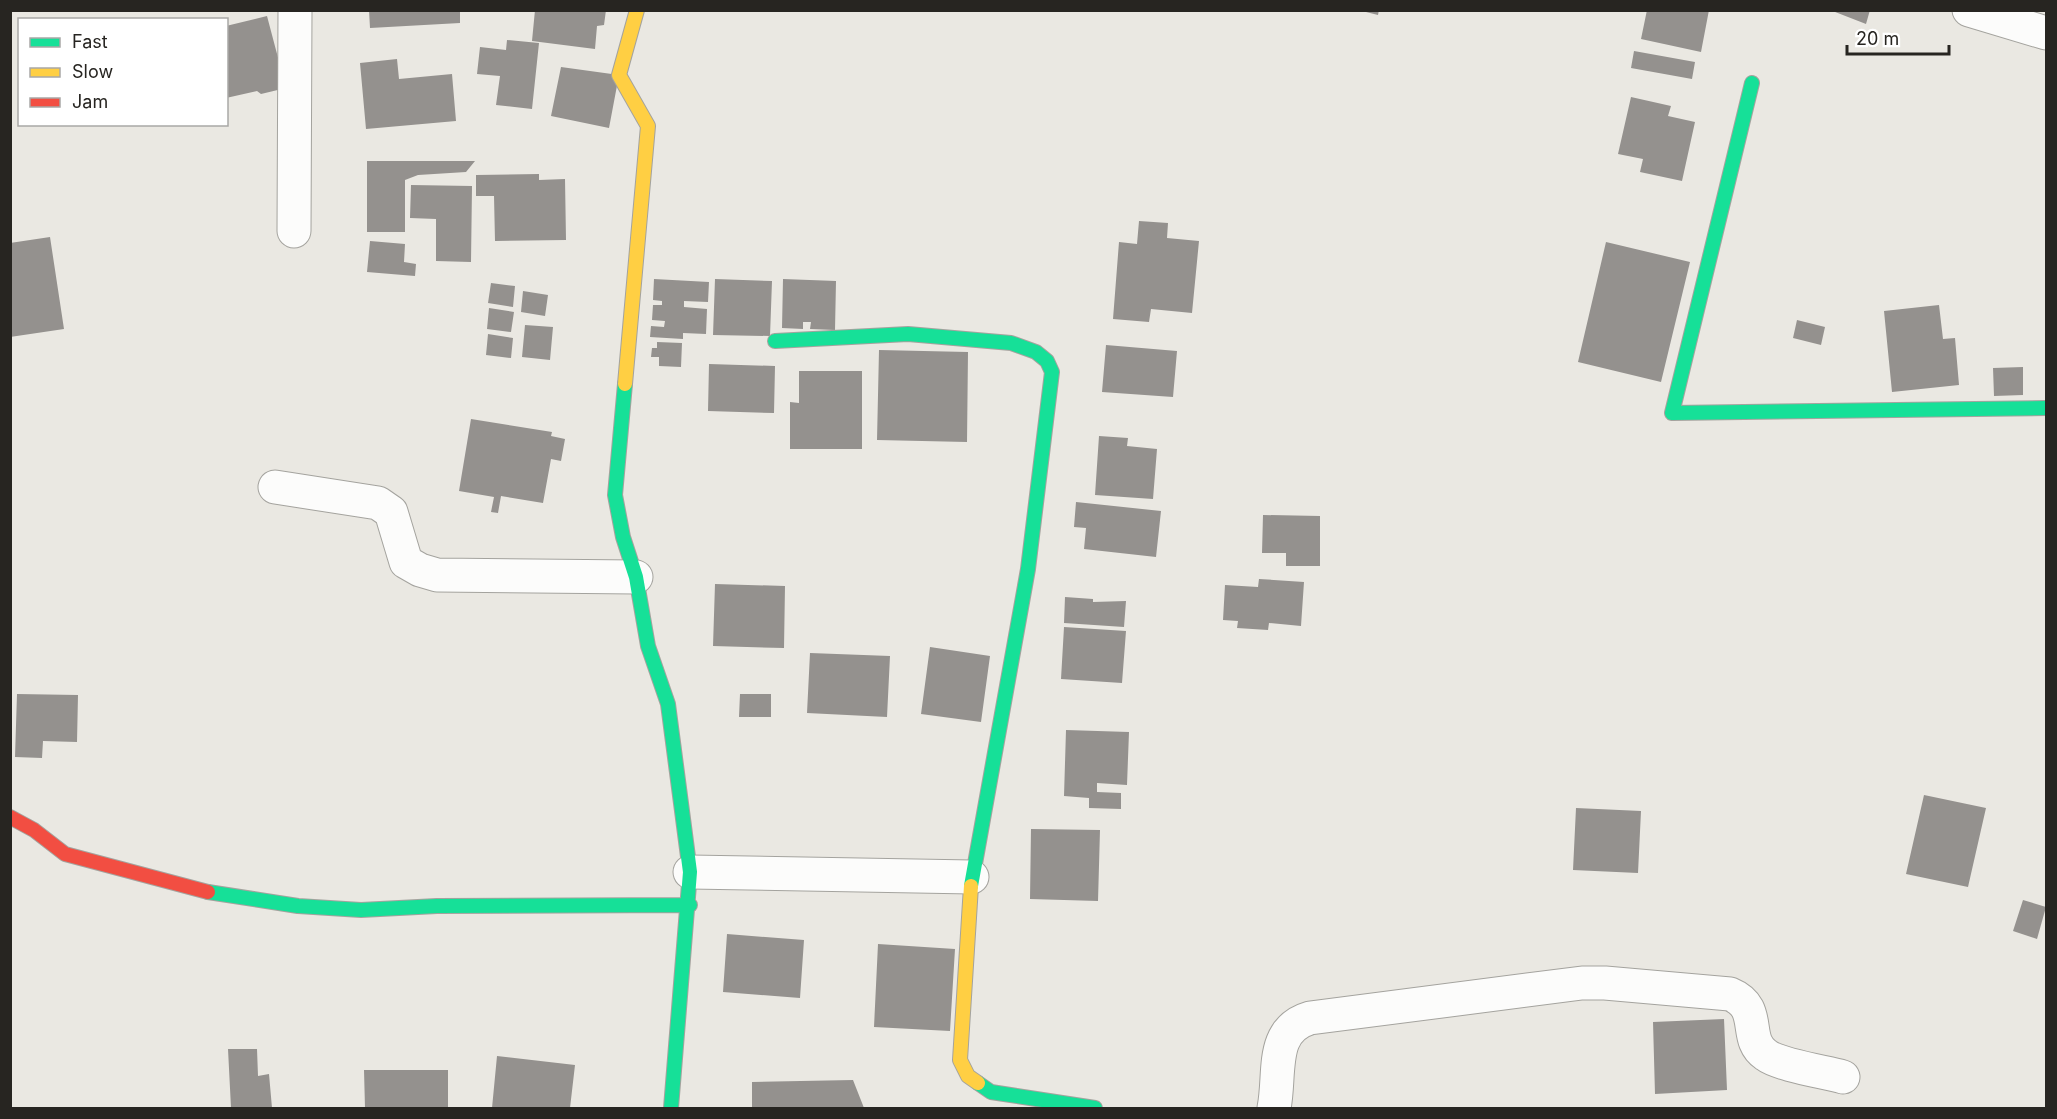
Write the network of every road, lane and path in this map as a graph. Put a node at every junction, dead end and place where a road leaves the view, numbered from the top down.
1 (295, 10) edge
2 (637, 10) edge
3 (1970, 10) edge
4 (2046, 33) edge
5 (1752, 83) dead end
6 (294, 231) dead end
7 (775, 342) dead end
8 (2046, 408) edge
9 (275, 487) dead end
10 (636, 577) junction
11 (10, 817) edge
12 (690, 872) junction
13 (972, 877) junction
14 (690, 905) junction
15 (1843, 1077) dead end
16 (671, 1108) edge
17 (1095, 1108) edge
18 (1274, 1108) edge

1 - 6 street
2 - 10 street
3 - 4 street
5 - 8 street
7 - 13 street
9 - 10 street
10 - 12 street
11 - 14 street
12 - 13 street
12 - 14 street
13 - 17 street
14 - 16 street
15 - 18 street

